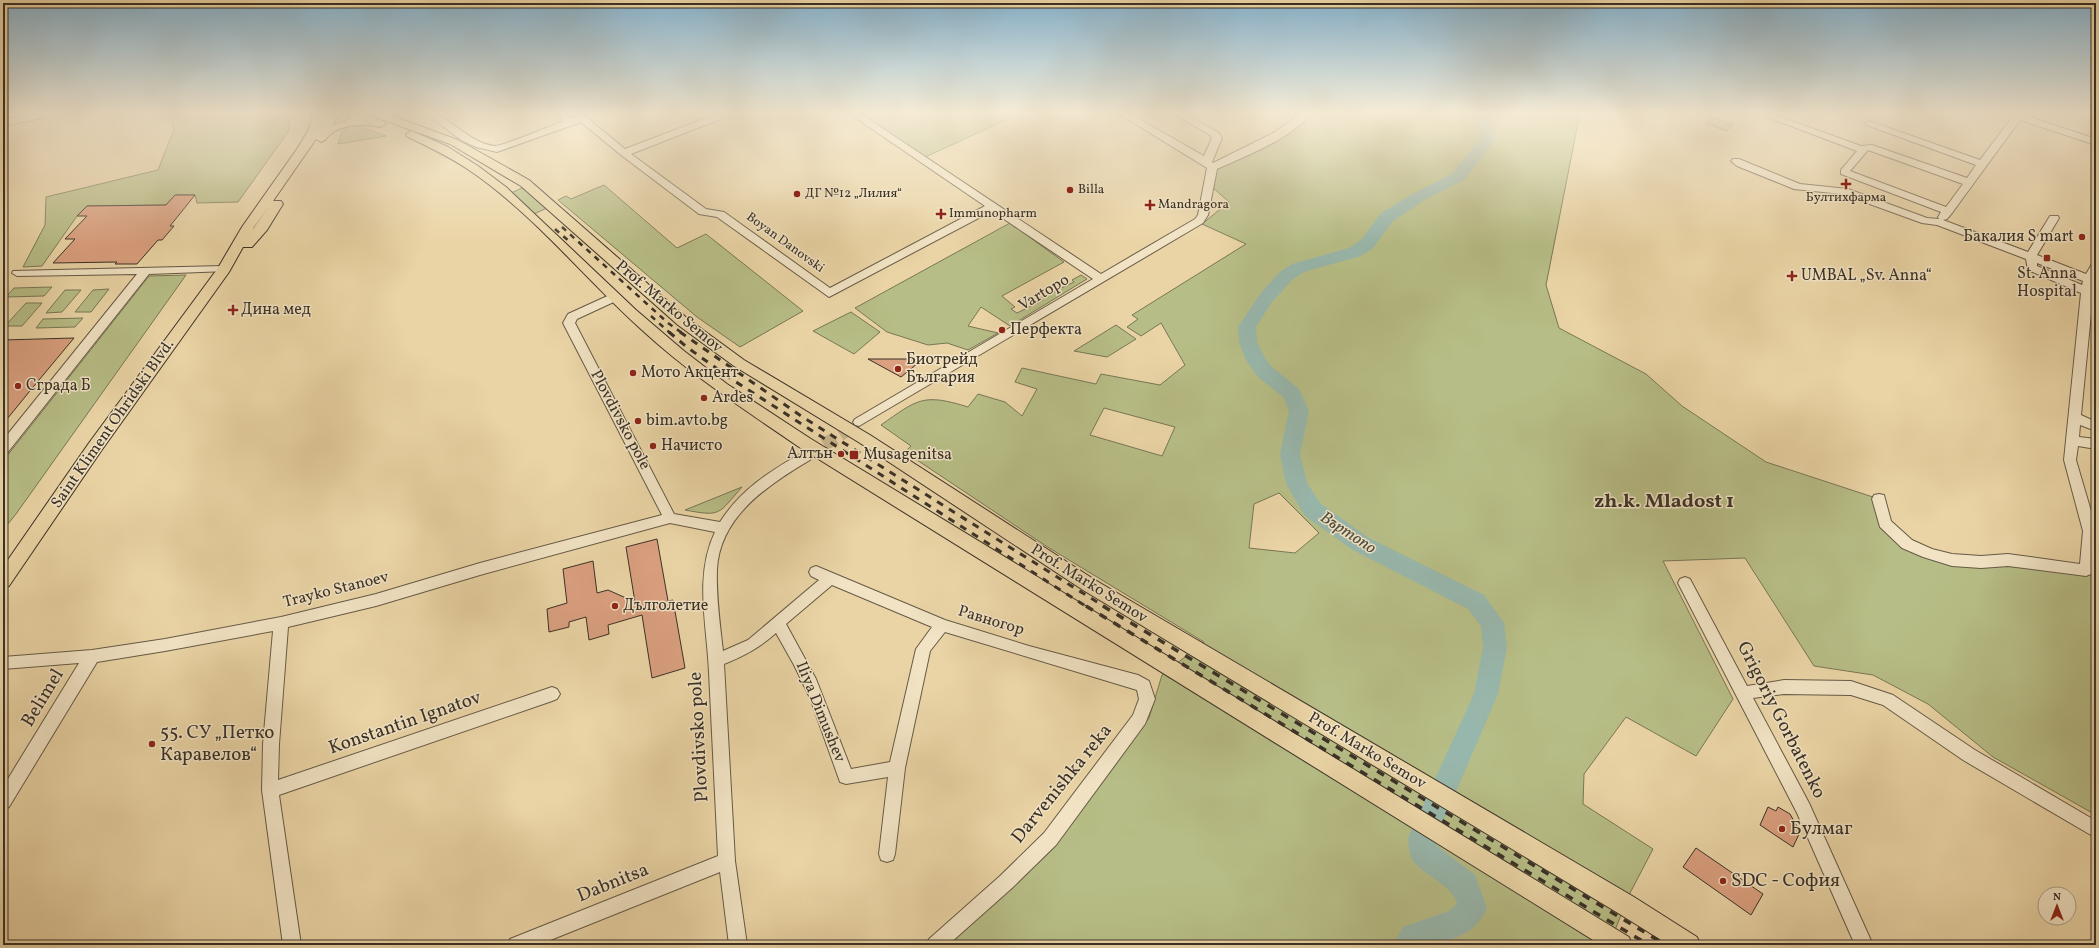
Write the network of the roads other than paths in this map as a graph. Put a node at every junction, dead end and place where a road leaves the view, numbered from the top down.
1 (299, 156) edge
2 (308, 156) edge
3 (454, 156) edge
4 (479, 156) edge
5 (628, 156) edge
6 (917, 156) edge
7 (1196, 156) edge
8 (1211, 156) edge
9 (1226, 156) edge
10 (1857, 156) edge
11 (1897, 156) edge
12 (1960, 156) edge
13 (1988, 156) edge
14 (1736, 161) dead end
15 (1209, 164) junction
16 (1982, 164) junction
17 (520, 180) junction
18 (1968, 182) junction
19 (501, 188) junction
20 (992, 207) junction
21 (1948, 211) junction
22 (2054, 218) dead end
23 (1939, 222) junction
24 (2031, 256) junction
25 (2096, 266) edge
26 (224, 268) junction
27 (146, 270) junction
28 (18, 273) dead end
29 (1100, 279) junction
30 (2088, 285) junction
31 (614, 297) junction
32 (2074, 418) junction
33 (859, 422) tunnel mouth
34 (2096, 427) edge
35 (2071, 440) junction
36 (2096, 444) edge
37 (3, 449) edge
38 (805, 457) tunnel mouth
39 (1879, 499) dead end
40 (670, 518) junction
41 (723, 528) junction
42 (2092, 544) edge
43 (816, 572) dead end
44 (831, 578) junction
45 (3, 581) edge
46 (1685, 583) dead end
47 (281, 623) junction
48 (778, 624) junction
49 (942, 625) junction
50 (92, 656) junction
51 (716, 660) junction
52 (3, 663) edge
53 (1144, 686) joint
54 (552, 694) dead end
55 (1744, 694) junction
56 (897, 768) junction
57 (270, 790) junction
58 (3, 802) edge
59 (2096, 830) edge
60 (887, 854) dead end
61 (727, 861) junction
62 (1616, 942) edge
63 (292, 945) edge
64 (516, 945) edge
65 (738, 945) edge
66 (935, 945) edge
67 (1689, 945) edge
68 (1864, 945) edge

1 - 26 main road, Saint Kliment Ohridski Blvd.
2 - 26 main road, Saint Kliment Ohridski Blvd.
3 - 19 main road, Prof. Marko Semov
4 - 17 main road, Prof. Marko Semov
5 - 20 street, Boyan Danovski
6 - 20 street
7 - 15 street
8 - 15 street, Vartopo
9 - 15 street
10 - 21 street
11 - 18 street
12 - 16 street
13 - 16 street
14 - 23 street
15 - 29 street, Vartopo
16 - 18 street
17 - 19 main road
17 - 67 main road, Prof. Marko Semov
18 - 21 street
19 - 31 main road, Prof. Marko Semov
20 - 29 street
21 - 23 street
22 - 24 street
23 - 24 street
24 - 30 street
25 - 30 street
26 - 27 street
26 - 45 main road, Saint Kliment Ohridski Blvd.
27 - 28 street
27 - 37 street
29 - 33 street, Vartopo
30 - 32 street
31 - 40 street, Plovdivsko pole
31 - 62 main road, Prof. Marko Semov
32 - 34 street
32 - 35 street
35 - 36 street
35 - 42 street
38 - 41 street, Plovdivsko pole
39 - 42 street
40 - 41 street
40 - 47 street, Trayko Stanoev
41 - 51 street, Plovdivsko pole
43 - 44 street, Равногор
44 - 48 street
44 - 49 street, Равногор
46 - 55 street, Grigoriy Gorbatenko
47 - 50 street, Trayko Stanoev
47 - 57 street
48 - 51 street
48 - 56 street, Iliya Dimushev
49 - 53 street, Равногор
49 - 56 street
50 - 52 street, Trayko Stanoev
50 - 58 street, Belimel
51 - 61 street, Plovdivsko pole
53 - 66 street, Darvenishka reka
54 - 57 street, Konstantin Ignatov
55 - 59 street
55 - 68 street, Grigoriy Gorbatenko
56 - 60 street
57 - 63 street
61 - 64 street, Dabnitsa
61 - 65 street, Plovdivsko pole

